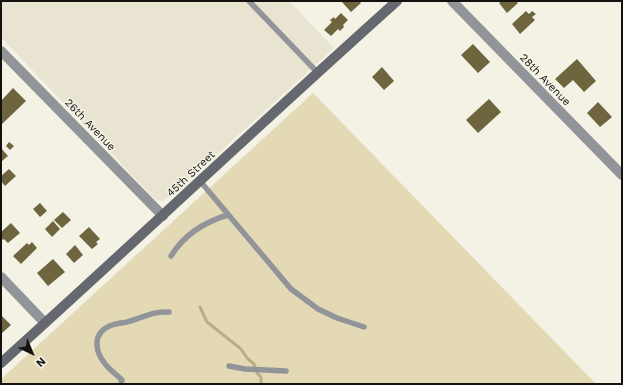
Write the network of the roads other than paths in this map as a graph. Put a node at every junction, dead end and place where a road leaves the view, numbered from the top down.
1 (249, 1) edge
2 (397, 1) edge
3 (452, 1) edge
4 (3, 55) edge
5 (317, 72) junction
6 (622, 175) edge
7 (200, 181) junction
8 (228, 215) junction
9 (163, 216) junction
10 (171, 256) dead end
11 (1, 277) edge
12 (169, 312) dead end
13 (45, 324) junction
14 (364, 327) dead end
15 (1, 363) edge
16 (229, 366) dead end
17 (286, 371) dead end
18 (121, 384) edge

1 - 5 lane
2 - 5 street, 45th Street
3 - 6 street, 28th Avenue
4 - 9 street, 26th Avenue
5 - 7 street, 45th Street
7 - 8 lane
7 - 9 street, 45th Street
8 - 10 lane
8 - 14 lane
9 - 13 street, 45th Street
11 - 13 street
12 - 18 lane
13 - 15 street, 45th Street
16 - 17 lane

